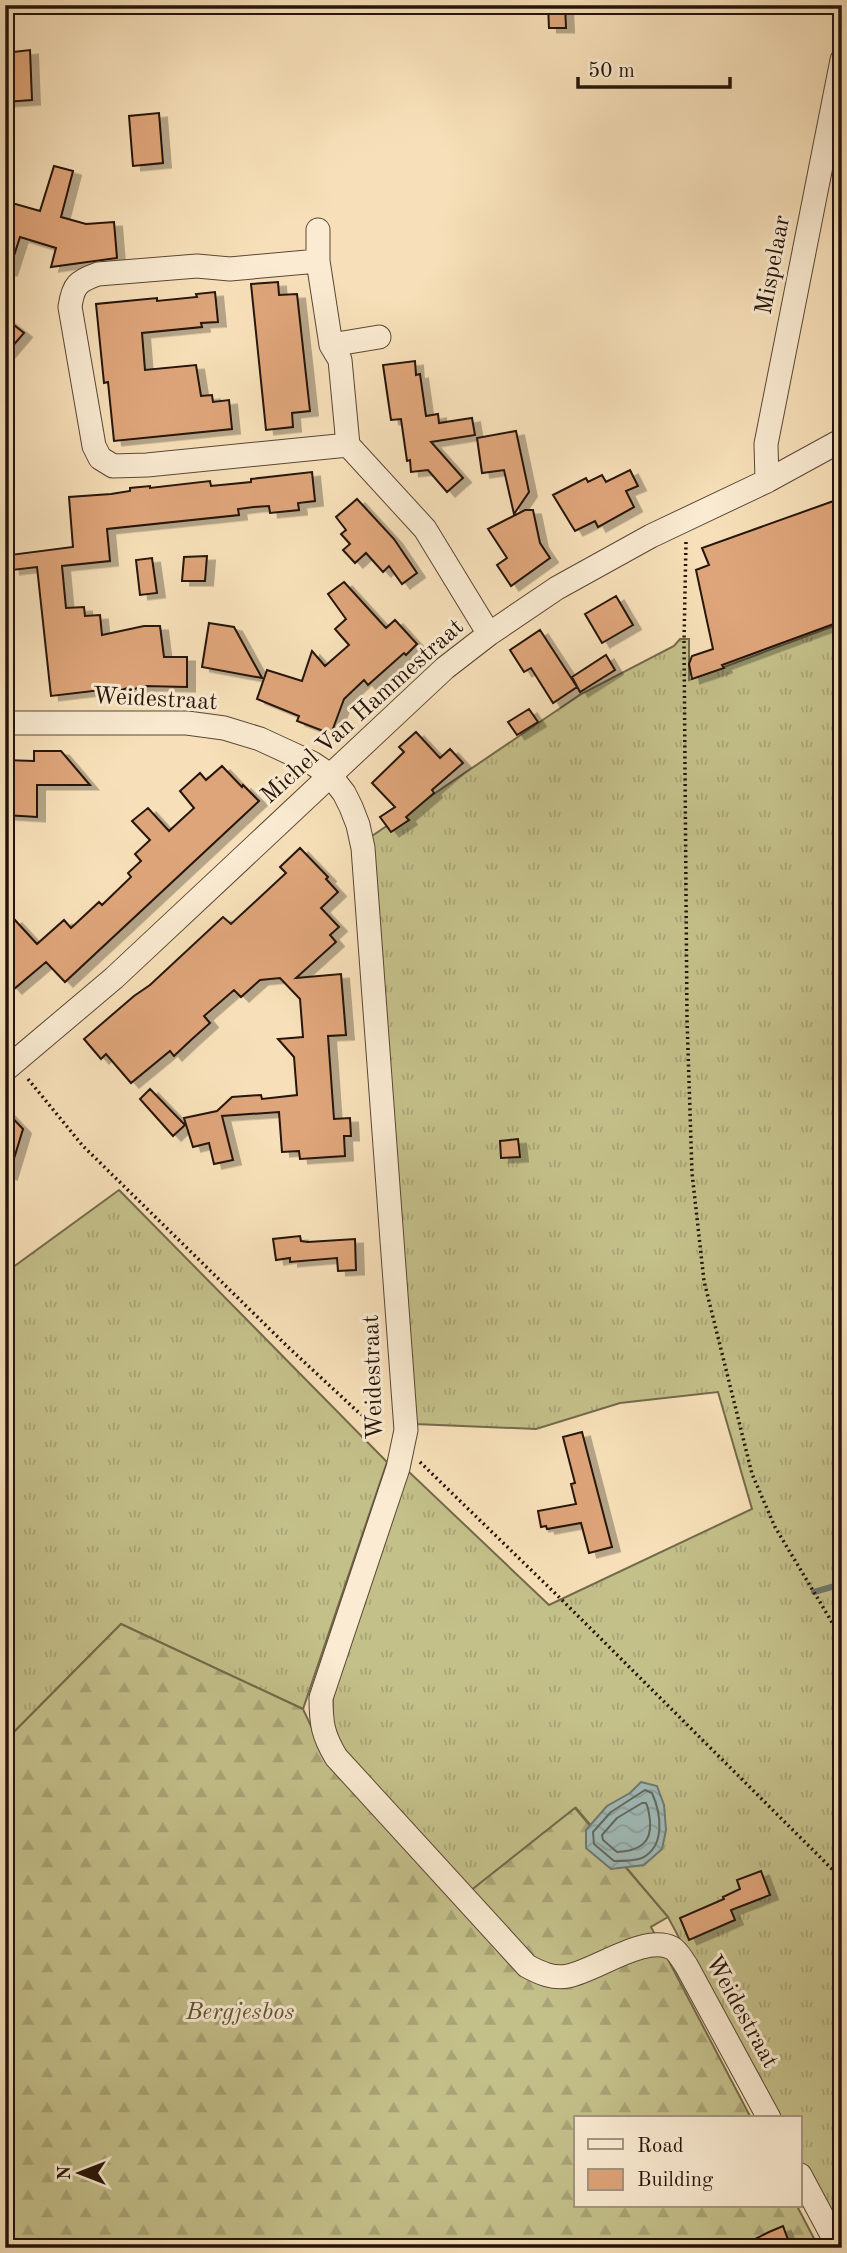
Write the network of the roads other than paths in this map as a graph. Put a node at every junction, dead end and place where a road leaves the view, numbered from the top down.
1 (842, 61) edge
2 (318, 230) dead end
3 (318, 261) junction
4 (379, 337) dead end
5 (331, 345) junction
6 (842, 440) edge
7 (348, 444) junction
8 (766, 481) junction
9 (489, 634) junction
10 (5, 723) edge
11 (330, 775) junction
12 (9, 1068) edge
13 (768, 2116) edge
14 (802, 2179) edge
15 (839, 2248) edge

1 - 8 street, Mispelaar
2 - 3 street
3 - 5 street
3 - 7 street
4 - 5 street
5 - 7 street
6 - 8 street, Michel Van Hammestraat
7 - 9 street
8 - 9 street, Michel Van Hammestraat
9 - 11 street, Michel Van Hammestraat
10 - 11 street, Weidestraat
11 - 12 street, Michel Van Hammestraat
11 - 13 street, Weidestraat
14 - 15 street

